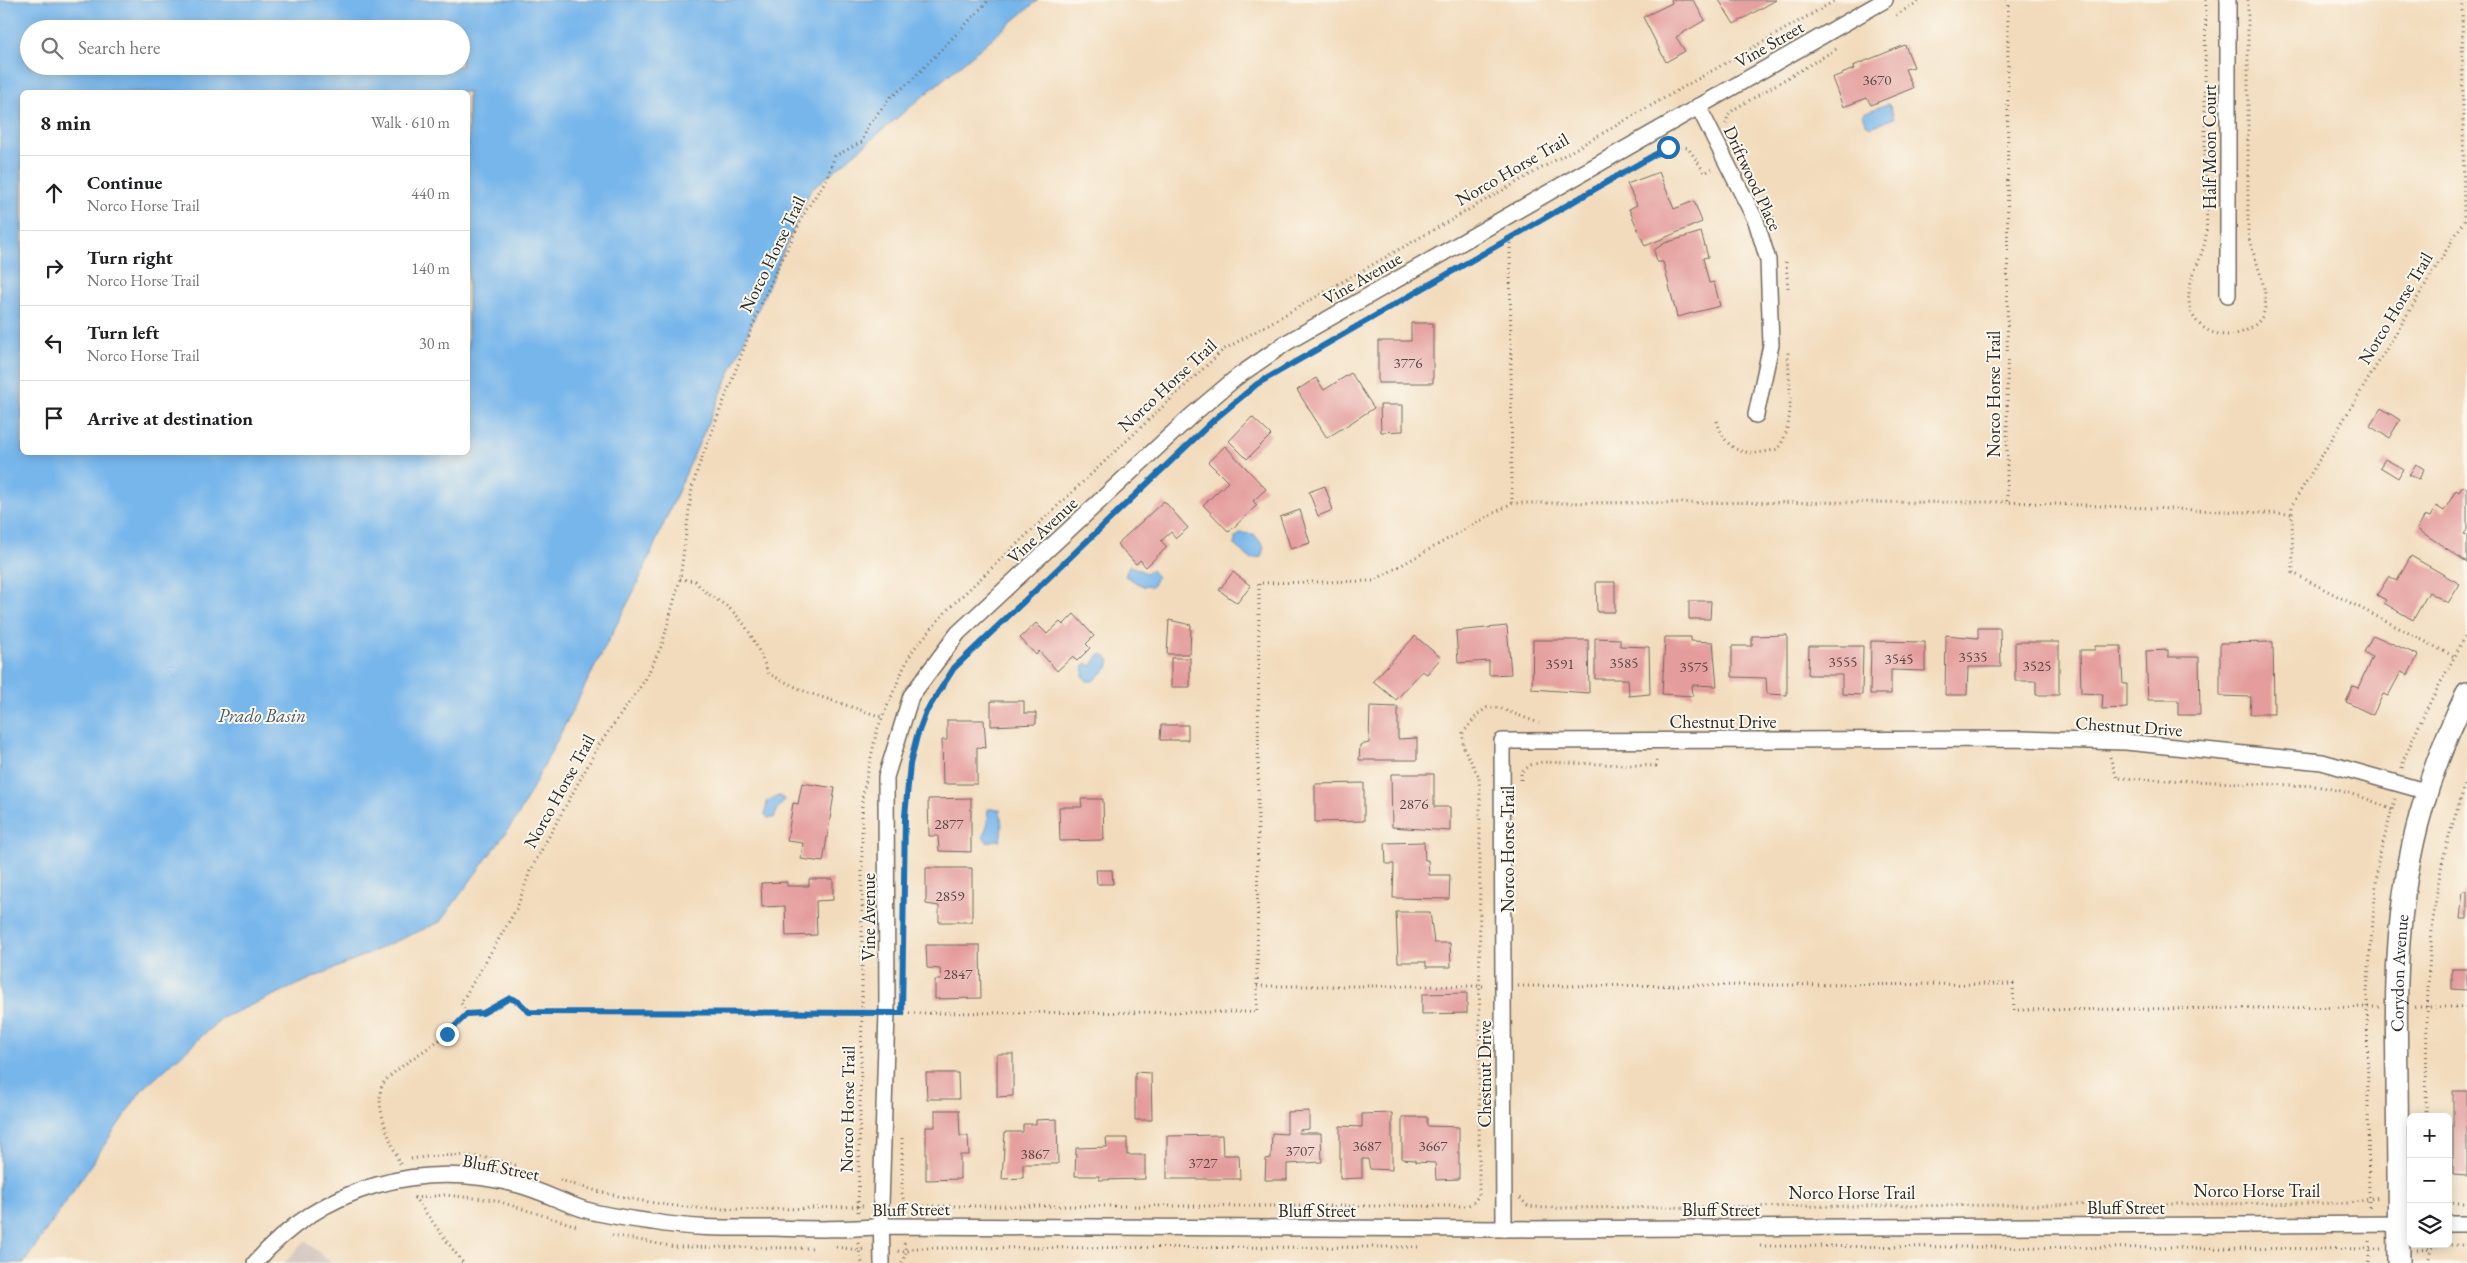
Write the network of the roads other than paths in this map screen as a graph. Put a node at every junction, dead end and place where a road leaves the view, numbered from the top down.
1 (1885, 0) edge
2 (2228, 0) edge
3 (1698, 106) junction
4 (2228, 295) dead end
5 (1756, 415) dead end
6 (2467, 693) edge
7 (2428, 792) junction
8 (2405, 1224) edge
9 (2452, 1224) edge
10 (2467, 1224) edge
11 (883, 1226) junction
12 (1504, 1229) junction
13 (255, 1263) edge
14 (882, 1263) edge
15 (2399, 1263) edge

1 - 3 street, Vine Street
2 - 4 street, Half Moon Court
3 - 5 street, Driftwood Place
3 - 11 street, Vine Avenue
6 - 7 main road, Corydon Avenue
7 - 8 main road, Corydon Avenue
7 - 12 street, Chestnut Drive
8 - 12 street, Bluff Street
8 - 15 main road, Corydon Avenue
9 - 10 street
11 - 12 street, Bluff Street
11 - 13 street, Bluff Street
11 - 14 street, Vine Avenue

